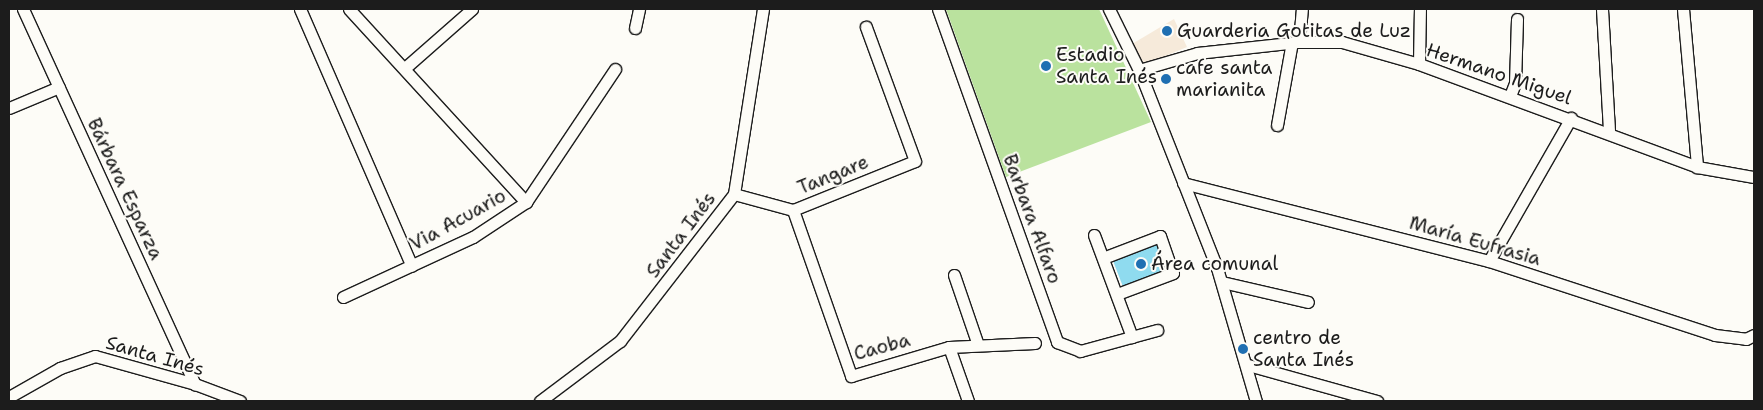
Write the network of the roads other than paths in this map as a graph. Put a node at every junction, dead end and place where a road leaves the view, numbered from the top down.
1 (23, 9) edge
2 (300, 9) edge
3 (349, 9) edge
4 (472, 9) edge
5 (639, 9) edge
6 (763, 9) edge
7 (938, 9) edge
8 (1109, 9) edge
9 (1302, 9) edge
10 (1420, 9) edge
11 (1602, 9) edge
12 (1682, 9) edge
13 (1517, 19) dead end
14 (866, 27) dead end
15 (634, 28) dead end
16 (1296, 42) junction
17 (1419, 64) junction
18 (406, 67) junction
19 (615, 69) dead end
20 (1139, 70) junction
21 (60, 87) junction
22 (1510, 96) junction
23 (9, 108) edge
24 (1571, 118) junction
25 (1277, 125) dead end
26 (1609, 131) junction
27 (1697, 167) junction
28 (1754, 177) edge
29 (1183, 183) junction
30 (734, 194) junction
31 (526, 202) junction
32 (794, 210) junction
33 (1094, 235) dead end
34 (1103, 258) junction
35 (1489, 261) junction
36 (412, 266) junction
37 (954, 275) dead end
38 (1222, 282) junction
39 (1116, 294) junction
40 (343, 297) dead end
41 (1308, 302) dead end
42 (1157, 330) dead end
43 (1754, 335) edge
44 (1132, 337) junction
45 (1035, 343) dead end
46 (978, 345) junction
47 (949, 347) junction
48 (1248, 365) junction
49 (195, 384) junction
50 (9, 397) edge
51 (240, 401) edge
52 (540, 401) edge
53 (968, 401) edge
54 (1256, 401) edge
55 (1377, 401) edge

1 - 21 street, Bárbara Esparza
2 - 36 street
3 - 18 street
4 - 18 street
5 - 15 street
6 - 30 street, Santa Inés
7 - 44 street, Barbara Alfaro
8 - 20 street
9 - 16 street
10 - 17 street
11 - 26 street
12 - 27 street
13 - 22 street
14 - 32 street, Tangare
16 - 17 street, Hermano Miguel
16 - 20 street, Hermano Miguel
16 - 25 street
17 - 22 street, Hermano Miguel
18 - 31 street
19 - 31 street, Via Acuario
20 - 29 street
21 - 23 street
21 - 49 street, Bárbara Esparza
22 - 24 street, Hermano Miguel
24 - 26 street, Hermano Miguel
24 - 35 street
26 - 27 street, Hermano Miguel
27 - 28 street, Hermano Miguel
29 - 35 street, María Eufrasia
29 - 38 street
30 - 32 street, Tangare
30 - 52 street, Santa Inés
31 - 36 street, Via Acuario
32 - 47 street, Caoba
33 - 34 street
34 - 39 street
34 - 39 street
35 - 43 street, María Eufrasia
36 - 40 street, Via Acuario
37 - 46 street
38 - 41 street
38 - 48 street
39 - 44 street
42 - 44 street, Barbara Alfaro
45 - 46 street, Caoba
46 - 47 street, Caoba
47 - 53 street
48 - 54 street
48 - 55 street
49 - 50 street, Santa Inés
49 - 51 street, Santa Inés

